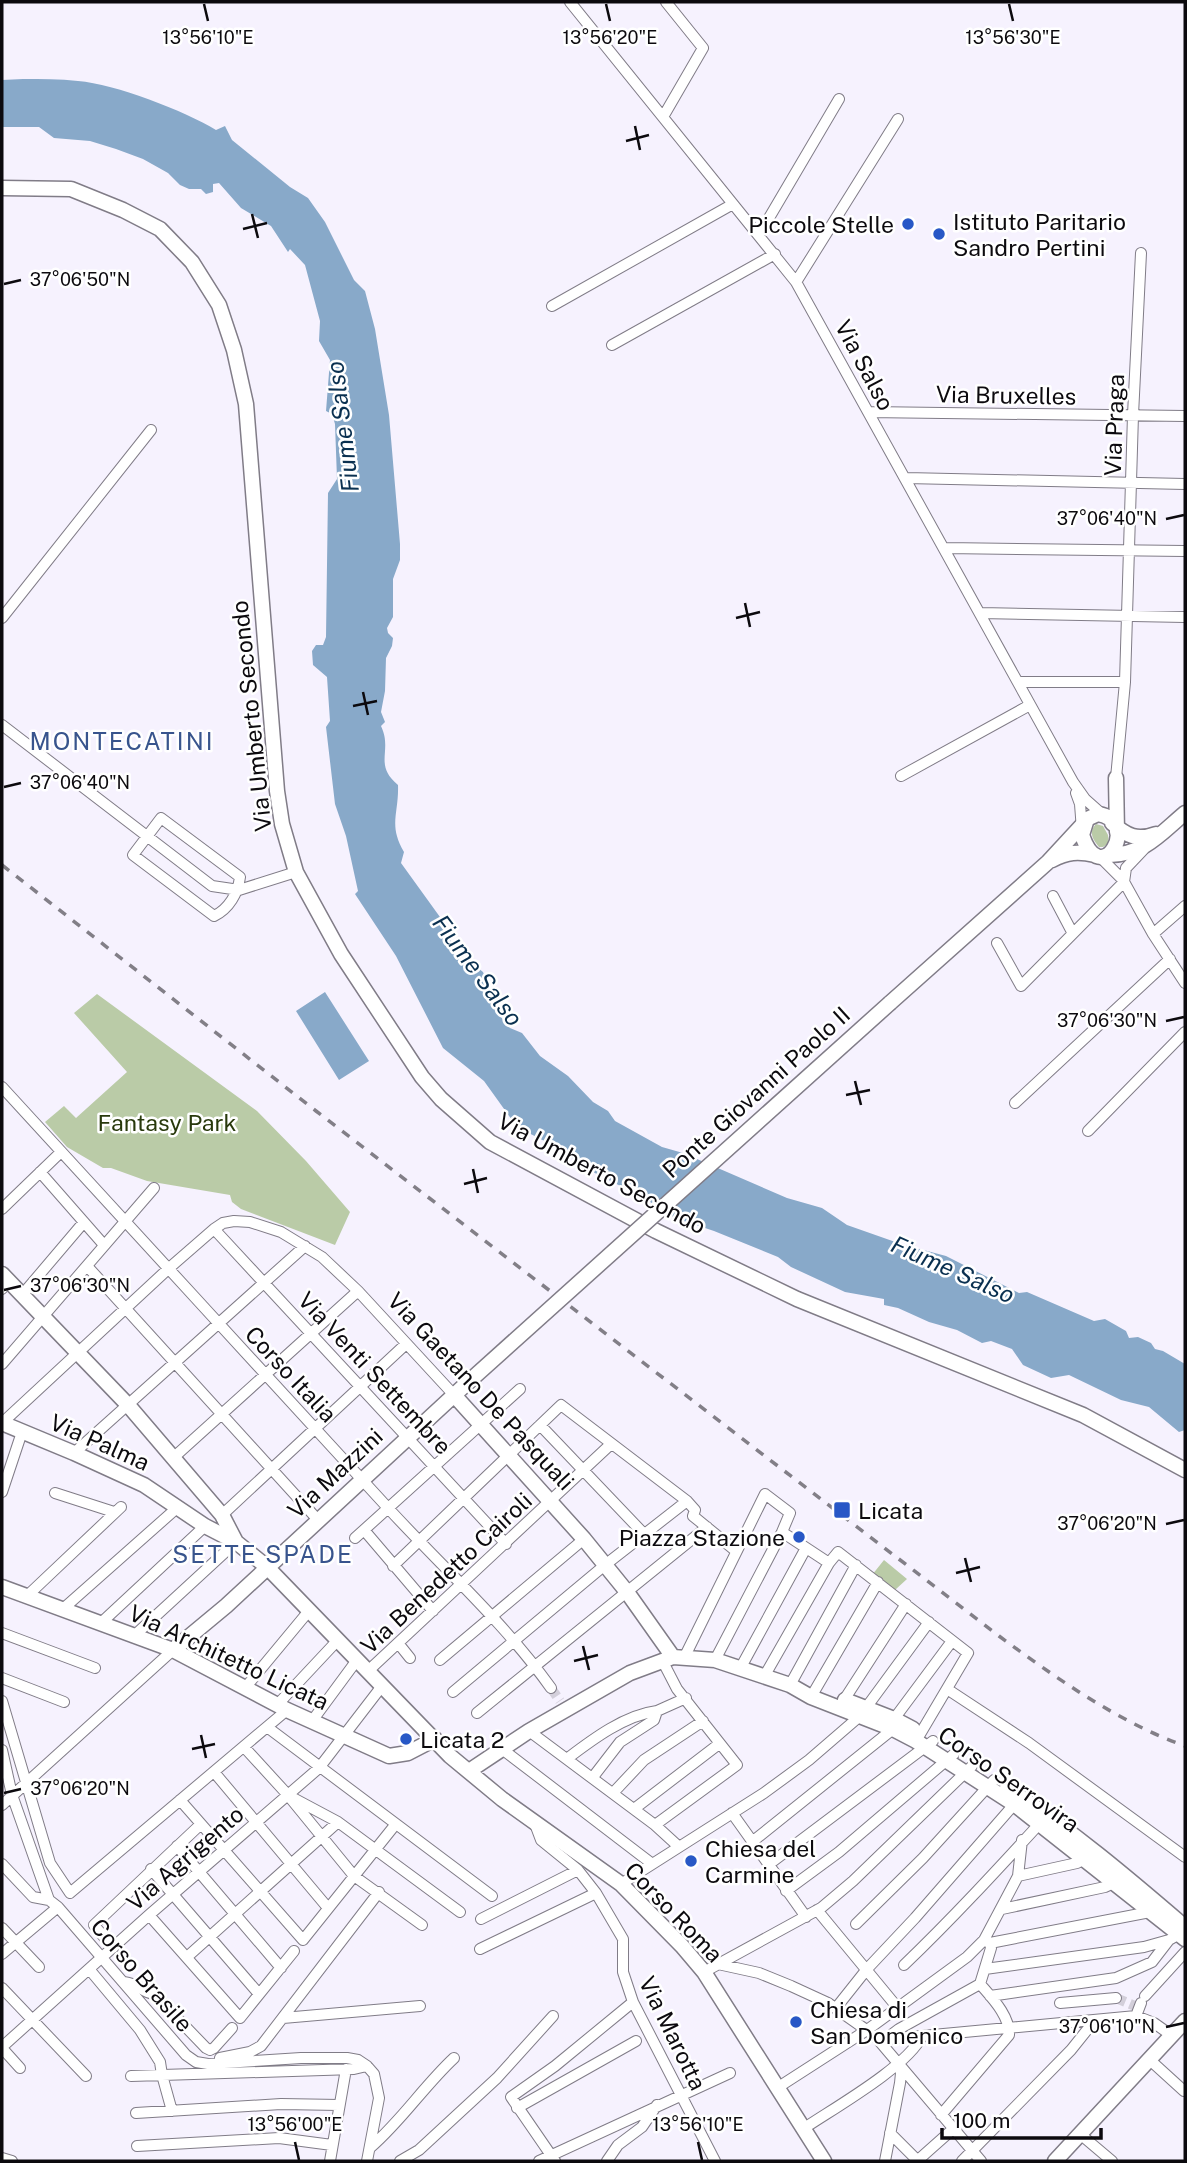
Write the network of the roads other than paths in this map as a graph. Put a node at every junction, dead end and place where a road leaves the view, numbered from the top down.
1 (570, 2) edge
2 (666, 2) edge
3 (839, 99) dead end
4 (663, 117) junction
5 (898, 119) dead end
6 (2, 188) edge
7 (733, 204) junction
8 (759, 235) junction
9 (1141, 253) dead end
10 (775, 254) junction
11 (796, 282) junction
12 (552, 306) dead end
13 (612, 345) dead end
14 (868, 412) junction
15 (1133, 415) junction
16 (1185, 416) edge
17 (151, 430) dead end
18 (906, 478) junction
19 (1131, 482) junction
20 (1185, 484) edge
21 (945, 548) junction
22 (1129, 550) junction
23 (1185, 551) edge
24 (980, 613) junction
25 (1127, 616) junction
26 (1185, 617) edge
27 (2, 618) edge
28 (1018, 682) junction
29 (1125, 682) junction
30 (1030, 705) junction
31 (2, 725) edge
32 (901, 776) dead end
33 (1116, 778) junction
34 (1073, 782) junction
35 (1185, 813) edge
36 (1164, 831) junction
37 (1101, 834) junction
38 (147, 836) junction
39 (1147, 846) junction
40 (1048, 862) junction
41 (296, 872) junction
42 (1123, 881) junction
43 (239, 890) junction
44 (1053, 896) dead end
45 (1185, 906) edge
46 (1072, 932) junction
47 (1153, 933) junction
48 (997, 943) dead end
49 (1170, 959) junction
50 (1185, 984) edge
51 (1185, 1031) edge
52 (2, 1087) edge
53 (1015, 1103) dead end
54 (1088, 1131) dead end
55 (61, 1152) junction
56 (40, 1172) junction
57 (154, 1188) dead end
58 (2, 1209) edge
59 (84, 1222) junction
60 (125, 1222) junction
61 (214, 1229) junction
62 (104, 1245) junction
63 (305, 1246) junction
64 (87, 1266) junction
65 (168, 1269) junction
66 (4, 1281) edge
67 (265, 1283) junction
68 (358, 1292) junction
69 (22, 1295) junction
70 (125, 1308) junction
71 (43, 1317) junction
72 (218, 1325) junction
73 (311, 1332) junction
74 (406, 1344) junction
75 (78, 1353) junction
76 (175, 1363) junction
77 (2, 1364) edge
78 (265, 1374) junction
79 (360, 1386) junction
80 (520, 1389) dead end
81 (459, 1390) junction
82 (128, 1405) junction
83 (222, 1414) junction
84 (2, 1423) edge
85 (481, 1424) junction
86 (540, 1425) junction
87 (314, 1429) junction
88 (22, 1432) junction
89 (408, 1437) junction
90 (611, 1444) junction
91 (74, 1452) junction
92 (509, 1455) junction
93 (173, 1458) junction
94 (435, 1466) junction
95 (271, 1469) junction
96 (1185, 1470) edge
97 (584, 1471) junction
98 (363, 1479) junction
99 (2, 1492) edge
100 (55, 1493) dead end
101 (464, 1498) junction
102 (552, 1501) junction
103 (687, 1501) junction
104 (178, 1507) junction
105 (388, 1508) junction
106 (222, 1514) junction
107 (318, 1520) junction
108 (205, 1526) junction
109 (707, 1527) junction
110 (364, 1530) junction
111 (782, 1532) junction
112 (644, 1534) junction
113 (355, 1538) dead end
114 (584, 1539) junction
115 (419, 1541) junction
116 (236, 1542) junction
117 (506, 1544) junction
118 (806, 1548) junction
119 (736, 1551) junction
120 (829, 1563) junction
121 (605, 1565) junction
122 (856, 1565) junction
123 (393, 1566) junction
124 (267, 1567) junction
125 (878, 1582) junction
126 (461, 1585) junction
127 (2, 1587) edge
128 (627, 1592) junction
129 (27, 1596) junction
130 (906, 1604) junction
131 (64, 1608) junction
132 (433, 1611) junction
133 (308, 1612) junction
134 (490, 1617) junction
135 (102, 1622) junction
136 (929, 1622) junction
137 (2, 1633) edge
138 (135, 1635) junction
139 (337, 1640) junction
140 (952, 1641) junction
141 (398, 1643) junction
142 (513, 1643) junction
143 (173, 1650) junction
144 (410, 1658) dead end
145 (673, 1658) junction
146 (357, 1660) junction
147 (440, 1660) dead end
148 (715, 1660) junction
149 (536, 1667) junction
150 (741, 1667) junction
151 (95, 1668) dead end
152 (368, 1671) junction
153 (765, 1675) junction
154 (2, 1678) edge
155 (790, 1685) junction
156 (382, 1686) junction
157 (245, 1688) junction
158 (551, 1688) tunnel mouth
159 (947, 1689) junction
160 (453, 1692) dead end
161 (814, 1693) junction
162 (686, 1698) junction
163 (844, 1700) junction
164 (2, 1701) edge
165 (64, 1702) dead end
166 (282, 1707) junction
167 (656, 1711) junction
168 (863, 1712) junction
169 (477, 1713) dead end
170 (312, 1721) junction
171 (702, 1721) junction
172 (893, 1724) junction
173 (267, 1727) junction
174 (529, 1731) junction
175 (342, 1736) junction
176 (435, 1739) junction
177 (924, 1741) junction
178 (719, 1744) junction
179 (244, 1747) junction
180 (502, 1749) junction
181 (2, 1750) edge
182 (950, 1757) junction
183 (568, 1758) junction
184 (319, 1768) junction
185 (968, 1769) junction
186 (469, 1771) junction
187 (214, 1772) junction
188 (593, 1777) junction
189 (26, 1783) junction
190 (991, 1783) junction
191 (613, 1793) junction
192 (287, 1794) junction
193 (12, 1795) junction
194 (180, 1800) junction
195 (1017, 1801) junction
196 (2, 1805) edge
197 (634, 1809) junction
198 (732, 1813) junction
199 (1043, 1819) junction
200 (256, 1821) junction
201 (338, 1822) junction
202 (534, 1822) junction
203 (201, 1824) junction
204 (395, 1825) junction
205 (655, 1825) junction
206 (322, 1836) junction
207 (1022, 1840) junction
208 (752, 1842) junction
209 (177, 1846) junction
210 (678, 1846) junction
211 (224, 1849) junction
212 (375, 1850) junction
213 (1089, 1856) junction
214 (1185, 1857) edge
215 (292, 1863) junction
216 (650, 1863) junction
217 (2, 1864) edge
218 (768, 1865) junction
219 (151, 1869) junction
220 (578, 1870) junction
221 (199, 1871) junction
222 (354, 1876) junction
223 (1018, 1876) junction
224 (1119, 1879) junction
225 (621, 1884) junction
226 (261, 1891) junction
227 (786, 1891) junction
228 (379, 1892) junction
229 (596, 1893) junction
230 (173, 1894) junction
231 (492, 1896) dead end
232 (49, 1900) junction
233 (58, 1907) junction
234 (1154, 1907) junction
235 (328, 1908) junction
236 (1002, 1909) junction
237 (817, 1910) junction
238 (460, 1912) dead end
239 (235, 1914) junction
240 (149, 1915) junction
241 (806, 1917) junction
242 (481, 1919) dead end
243 (856, 1924) dead end
244 (422, 1925) dead end
245 (2, 1928) edge
246 (1180, 1934) edge
247 (210, 1936) junction
248 (987, 1941) junction
249 (15, 1942) junction
250 (113, 1948) junction
251 (480, 1950) dead end
252 (294, 1951) dead end
253 (1185, 1952) edge
254 (2, 1954) edge
255 (187, 1957) junction
256 (102, 1958) junction
257 (718, 1964) junction
258 (904, 1965) dead end
259 (39, 1967) dead end
260 (281, 1968) junction
261 (89, 1969) junction
262 (867, 1969) junction
263 (985, 1969) junction
264 (704, 1972) junction
265 (124, 1982) junction
266 (980, 1984) junction
267 (2, 1988) edge
268 (259, 1994) junction
269 (990, 1996) junction
270 (1116, 1998) tunnel mouth
271 (633, 2002) junction
272 (1060, 2003) dead end
273 (420, 2006) dead end
274 (1139, 2006) junction
275 (897, 2007) junction
276 (836, 2008) junction
277 (553, 2016) dead end
278 (283, 2018) junction
279 (32, 2020) junction
280 (1095, 2020) junction
281 (1185, 2021) edge
282 (1009, 2027) junction
283 (232, 2028) dead end
284 (876, 2035) junction
285 (1171, 2035) junction
286 (922, 2036) junction
287 (636, 2041) dead end
288 (2, 2048) edge
289 (454, 2058) dead end
290 (1151, 2060) junction
291 (208, 2064) junction
292 (899, 2065) junction
293 (367, 2066) junction
294 (20, 2068) dead end
295 (346, 2069) junction
296 (730, 2073) dead end
297 (162, 2075) junction
298 (86, 2076) dead end
299 (131, 2076) dead end
300 (777, 2088) junction
301 (1185, 2092) edge
302 (680, 2094) junction
303 (340, 2105) junction
304 (658, 2105) junction
305 (517, 2108) junction
306 (172, 2111) junction
307 (135, 2113) dead end
308 (942, 2115) junction
309 (803, 2129) junction
310 (953, 2129) junction
311 (890, 2133) junction
312 (1080, 2134) junction
313 (332, 2145) junction
314 (137, 2146) dead end
315 (371, 2148) junction
316 (973, 2151) junction
317 (2, 2158) edge
318 (553, 2158) edge
319 (404, 2160) edge
320 (12, 2161) edge
321 (330, 2161) edge
322 (367, 2161) edge
323 (538, 2161) edge
324 (607, 2161) edge
325 (715, 2161) edge
326 (824, 2161) edge
327 (885, 2161) edge
328 (917, 2161) edge
329 (962, 2161) edge
330 (981, 2161) edge
331 (1055, 2161) edge
332 (1112, 2161) edge

1 - 4 street, Via Salso
2 - 4 street
3 - 8 street
4 - 7 street, Via Salso
5 - 11 street
6 - 41 main road, Via Umberto Secondo
7 - 8 street, Via Salso
7 - 12 street
8 - 10 street, Via Salso
9 - 15 street, Via Praga
10 - 11 street, Via Salso
10 - 13 street
11 - 14 street, Via Salso
14 - 15 street, Via Bruxelles
14 - 18 street, Via Salso
15 - 16 street, Via Bruxelles
15 - 19 street, Via Praga
17 - 27 street
18 - 19 street
18 - 21 street, Via Salso
19 - 20 street
19 - 22 street, Via Praga
21 - 22 street
21 - 24 street, Via Salso
22 - 23 street
22 - 25 street, Via Praga
24 - 25 street
24 - 28 street, Via Salso
25 - 26 street
25 - 29 street, Via Praga
28 - 29 street
28 - 30 street, Via Salso
29 - 33 street, Via Praga
30 - 32 street
30 - 34 street, Via Salso
31 - 38 street
33 - 37 main road
33 - 37 main road, Ponte Giovanni Paolo II
34 - 37 street
34 - 37 street
35 - 36 main road
36 - 37 main road
36 - 39 main road
37 - 39 main road
37 - 40 main road, Ponte Giovanni Paolo II
37 - 40 main road
37 - 42 street
37 - 42 street
38 - 43 street
38 - 43 street
38 - 43 street
39 - 42 street
40 - 81 main road, Ponte Giovanni Paolo II, bridge
41 - 43 street
41 - 96 main road, Via Umberto Secondo
42 - 46 street
42 - 47 street
44 - 46 street
45 - 47 street
46 - 48 street
47 - 49 street
49 - 50 street
49 - 53 street
51 - 54 street
52 - 55 street, Corso Italia
55 - 56 street
55 - 60 street, Corso Italia
56 - 58 street
56 - 59 street
57 - 60 street
59 - 62 street
59 - 69 street
60 - 62 street
60 - 65 street, Corso Italia
61 - 63 street, Via Gaetano De Pasquali
61 - 65 street
61 - 67 street, Via Venti Settembre
62 - 64 street
63 - 67 street
63 - 68 street, Via Gaetano De Pasquali
64 - 70 street
64 - 71 street
65 - 70 street
65 - 72 street, Corso Italia
66 - 69 main road
67 - 72 street
67 - 73 street, Via Venti Settembre
68 - 73 street
68 - 74 street, Via Gaetano De Pasquali
69 - 71 main road
70 - 75 street
70 - 76 street
71 - 75 main road
71 - 77 street
72 - 76 street
72 - 78 street, Corso Italia
73 - 78 street
73 - 79 street, Via Venti Settembre
74 - 79 street
74 - 81 street, Via Gaetano De Pasquali
75 - 82 main road
75 - 84 street
76 - 82 street
76 - 83 street
78 - 83 street
78 - 87 street, Corso Italia
79 - 87 street
79 - 89 street, Via Venti Settembre
80 - 85 street
81 - 85 main road, Via Gaetano De Pasquali
81 - 89 main road, Via Mazzini
82 - 91 street
82 - 93 main road
83 - 93 street
83 - 95 street
84 - 88 main road, Via Palma
85 - 92 main road, Via Gaetano De Pasquali
85 - 94 street
86 - 90 street
86 - 92 street
86 - 97 street
87 - 95 street
87 - 98 street, Corso Italia
88 - 91 main road, Via Palma
88 - 99 street
89 - 94 street, Via Venti Settembre
89 - 98 main road, Via Mazzini
90 - 97 street, Via Benedetto Cairoli
90 - 103 street
91 - 104 main road, Via Palma
92 - 101 street
92 - 102 main road, Via Gaetano De Pasquali
93 - 106 main road
94 - 101 street, Via Venti Settembre
94 - 105 street
95 - 106 street
95 - 107 street
97 - 102 street, Via Benedetto Cairoli
97 - 112 street
98 - 105 street, Corso Italia
98 - 107 main road, Via Mazzini
100 - 129 street
101 - 115 street
101 - 117 street, Via Venti Settembre
102 - 114 main road, Via Gaetano De Pasquali
102 - 117 street, Via Benedetto Cairoli
103 - 109 street
103 - 112 street
104 - 108 main road, Via Palma
104 - 131 street
105 - 110 street
105 - 115 street, Corso Italia
106 - 116 main road
107 - 124 main road, Via Mazzini
108 - 116 main road, Via Palma
108 - 135 street
109 - 119 street
109 - 128 street
110 - 113 street
110 - 123 street
111 - 118 street
111 - 119 street
111 - 148 street
112 - 121 street
114 - 121 main road, Via Gaetano De Pasquali
114 - 134 street
115 - 123 street
115 - 126 street, Corso Italia
116 - 124 main road, Corso Roma
116 - 138 street
117 - 126 street, Via Benedetto Cairoli
118 - 120 street
118 - 150 street
119 - 145 street
120 - 122 street
120 - 153 street
121 - 128 main road, Via Gaetano De Pasquali
121 - 142 street
122 - 125 street
122 - 155 street
123 - 132 street
124 - 133 main road, Corso Roma
124 - 143 main road, Via Mazzini
125 - 130 street
125 - 161 street
126 - 132 street, Via Benedetto Cairoli
126 - 134 street, Corso Italia
127 - 129 main road, Via Architetto Licata
128 - 145 main road, Via Gaetano De Pasquali
128 - 149 street
129 - 131 main road, Via Architetto Licata
130 - 136 street
130 - 163 street
131 - 135 main road, Via Architetto Licata
132 - 141 street, Via Benedetto Cairoli
133 - 139 main road, Corso Roma
133 - 157 street
134 - 142 street, Corso Italia
134 - 147 street
135 - 138 main road, Via Architetto Licata
136 - 140 street
136 - 168 street
137 - 151 street
138 - 143 main road, Via Architetto Licata
139 - 146 main road, Corso Roma
139 - 166 street
140 - 159 street
140 - 172 street
141 - 144 street
141 - 152 street, Via Benedetto Cairoli
142 - 149 street, Corso Italia
142 - 160 street
143 - 157 main road, Via Architetto Licata
143 - 189 street
145 - 148 main road, Corso Serrovira
145 - 162 street
145 - 174 main road, Corso Serrovira
146 - 152 main road, Corso Roma
146 - 170 street
148 - 150 main road, Corso Serrovira
149 - 158 street, Corso Italia
149 - 169 street
150 - 153 main road, Corso Serrovira
152 - 156 main road, Corso Roma
153 - 155 main road, Corso Serrovira
154 - 165 street
155 - 161 main road, Corso Serrovira
156 - 175 street, Via Agrigento
156 - 176 main road, Corso Roma
157 - 166 main road, Via Architetto Licata
159 - 177 street
159 - 214 street
161 - 163 main road, Corso Serrovira
161 - 168 main road, Corso Serrovira
162 - 167 street
162 - 171 street
163 - 168 main road, Corso Serrovira
164 - 189 street
166 - 170 main road, Via Architetto Licata
166 - 173 street
167 - 183 street
167 - 188 street
168 - 172 main road, Corso Serrovira
168 - 198 street
170 - 175 main road, Via Architetto Licata
171 - 178 street
171 - 191 street
172 - 177 main road, Corso Serrovira
172 - 208 street
173 - 179 street
173 - 184 street
174 - 180 main road, Corso Serrovira
174 - 183 street
175 - 176 main road, Via Architetto Licata
175 - 184 street, Via Agrigento
176 - 186 main road, Corso Roma
177 - 182 main road, Corso Serrovira
177 - 218 street
178 - 197 street
178 - 205 street
179 - 187 street
179 - 192 street
180 - 186 main road, Corso Serrovira
180 - 216 street
181 - 193 street
182 - 185 main road, Corso Serrovira
182 - 227 street
183 - 188 street
184 - 192 street, Via Agrigento
184 - 204 street
185 - 190 main road, Corso Serrovira
185 - 237 street
186 - 202 main road, Corso Roma
187 - 194 street
187 - 200 street
188 - 191 street
189 - 193 street
189 - 194 street
190 - 195 main road, Corso Serrovira
190 - 243 street
191 - 197 street
192 - 200 street, Via Agrigento
192 - 201 street
192 - 206 street
193 - 196 street
193 - 232 street
194 - 203 street
195 - 199 main road, Corso Serrovira
195 - 262 street
197 - 205 street
198 - 208 street
198 - 210 street
199 - 207 street
199 - 213 main road, Corso Serrovira
200 - 211 street, Via Agrigento
200 - 215 street
201 - 206 street
201 - 212 street
202 - 220 street, Via Marotta
202 - 225 main road, Corso Roma
203 - 209 street
203 - 211 street
204 - 212 street
204 - 231 street
205 - 210 street
206 - 215 street
206 - 222 street
207 - 223 street
207 - 258 street
208 - 218 street
209 - 219 street
209 - 221 street
210 - 216 street
211 - 221 street, Via Agrigento
211 - 226 street
212 - 222 street
212 - 238 street
213 - 223 street
213 - 224 main road, Corso Serrovira
215 - 226 street
215 - 235 street
216 - 225 street
217 - 232 street, Corso Brasile
218 - 227 street
219 - 230 street
219 - 250 street
220 - 229 street, Via Marotta
220 - 242 street
221 - 230 street, Via Agrigento
221 - 239 street
222 - 228 street
222 - 235 street
223 - 236 street
224 - 234 main road, Corso Serrovira
224 - 236 street
225 - 264 main road, Corso Roma
226 - 235 street
226 - 239 street
227 - 241 street
228 - 244 street
228 - 278 street
229 - 251 street
229 - 271 street, Via Marotta
230 - 240 street, Via Agrigento
230 - 247 street
232 - 233 street, Corso Brasile
233 - 249 street
233 - 256 street, Corso Brasile
234 - 246 main road, Corso Serrovira
234 - 248 street
236 - 248 street
237 - 241 street
237 - 262 street
239 - 247 street
239 - 260 street
240 - 250 street, Via Agrigento
240 - 255 street
241 - 257 street
245 - 249 street
246 - 263 street
246 - 269 street
247 - 255 street
247 - 268 street
248 - 263 street
248 - 275 street
249 - 254 street
249 - 259 street
250 - 256 street, Via Agrigento
252 - 260 street
253 - 274 street
255 - 268 street
256 - 261 street, Via Agrigento
256 - 265 street, Corso Brasile
257 - 264 street
257 - 276 street
260 - 268 street
261 - 279 street, Via Agrigento
261 - 297 street
262 - 275 street
262 - 276 street
263 - 266 street
264 - 300 main road, Corso Roma
265 - 283 street
265 - 291 street, Corso Brasile
266 - 269 street
266 - 284 street
267 - 279 street
269 - 282 street
270 - 272 street
271 - 302 street, Via Marotta
271 - 305 street
273 - 278 street
274 - 280 street
274 - 285 street
275 - 284 street
276 - 284 street
277 - 319 street
278 - 291 street
279 - 288 street, Via Agrigento
279 - 298 street
280 - 282 street
280 - 316 street
281 - 285 main road
282 - 286 street
282 - 308 street
284 - 286 street
284 - 292 street
284 - 300 street
285 - 290 main road
286 - 292 street
287 - 305 street
288 - 294 street
289 - 315 street
290 - 301 street
290 - 312 main road
291 - 293 street
292 - 308 street
292 - 309 street
292 - 311 street
293 - 295 street
293 - 315 street
295 - 297 street
295 - 303 street
296 - 302 street
297 - 299 street
297 - 306 street
300 - 309 main road, Corso Roma
302 - 304 street
302 - 325 street, Via Marotta
303 - 306 street
303 - 313 street
304 - 318 street
304 - 324 street
305 - 318 street
306 - 307 street
308 - 310 street
309 - 326 main road, Corso Roma
310 - 316 street
310 - 328 street
311 - 327 street
311 - 328 street
312 - 331 main road
312 - 332 street
313 - 314 street
313 - 321 street
315 - 322 street
316 - 329 street
316 - 330 street
317 - 320 street
318 - 323 street

